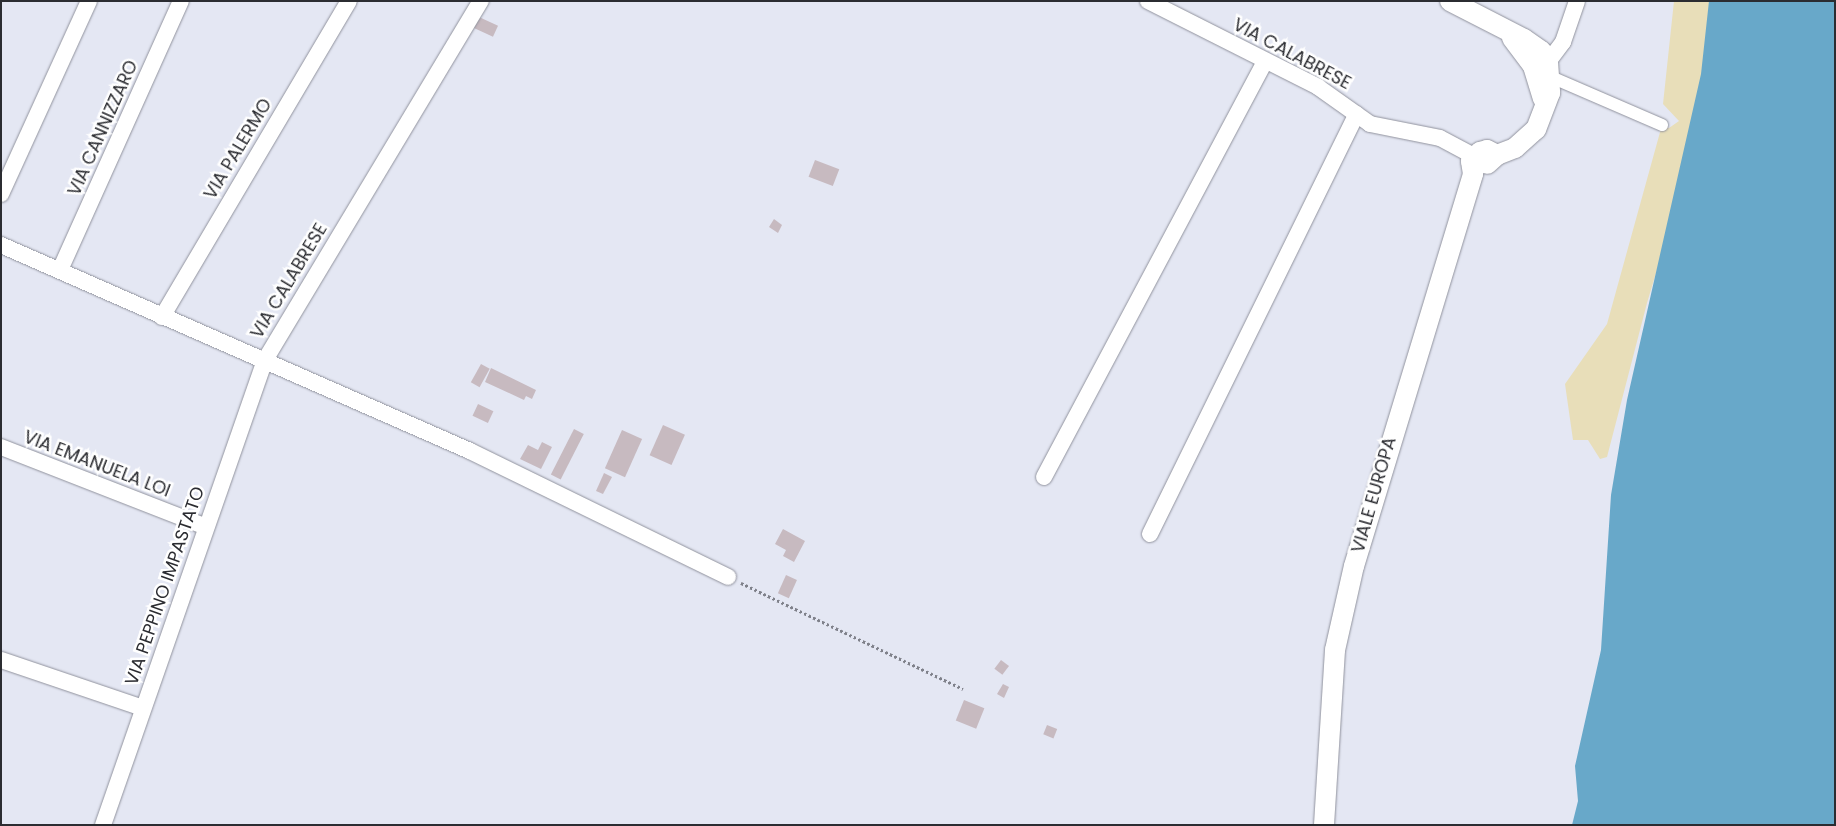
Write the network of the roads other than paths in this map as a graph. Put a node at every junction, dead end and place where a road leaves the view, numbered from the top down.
1 (89, 1) edge
2 (181, 1) edge
3 (349, 1) edge
4 (481, 1) edge
5 (1148, 1) edge
6 (1450, 1) edge
7 (1577, 1) edge
8 (1505, 29) junction
9 (1265, 61) junction
10 (1550, 70) junction
11 (1544, 112) junction
12 (1357, 114) junction
13 (1662, 125) dead end
14 (1473, 169) junction
15 (1, 194) edge
16 (1, 246) edge
17 (60, 270) junction
18 (162, 317) junction
19 (264, 360) junction
20 (1, 447) edge
21 (1044, 477) dead end
22 (206, 528) junction
23 (1150, 534) dead end
24 (728, 577) road end
25 (1, 660) edge
26 (143, 708) junction
27 (102, 825) edge
28 (1324, 825) edge

1 - 15 street
2 - 17 street, VIA CANNIZZARO
3 - 18 street, VIA PALERMO
4 - 19 street, VIA CALABRESE
5 - 9 street, VIA CALABRESE
6 - 8 street
7 - 10 street
8 - 10 street
8 - 11 street
9 - 12 street, VIA CALABRESE
9 - 21 street
10 - 11 street
10 - 13 street
11 - 14 street
12 - 14 street, VIA CALABRESE
12 - 23 street
14 - 28 street, VIALE EUROPA
16 - 17 street, VIA CALABRESE
17 - 18 street, VIA CALABRESE
18 - 19 street, VIA CALABRESE
19 - 22 street, VIA PEPPINO IMPASTATO
19 - 24 street
20 - 22 street, VIA EMANUELA LOI
22 - 26 street, VIA PEPPINO IMPASTATO
25 - 26 street
26 - 27 street, VIA PEPPINO IMPASTATO

